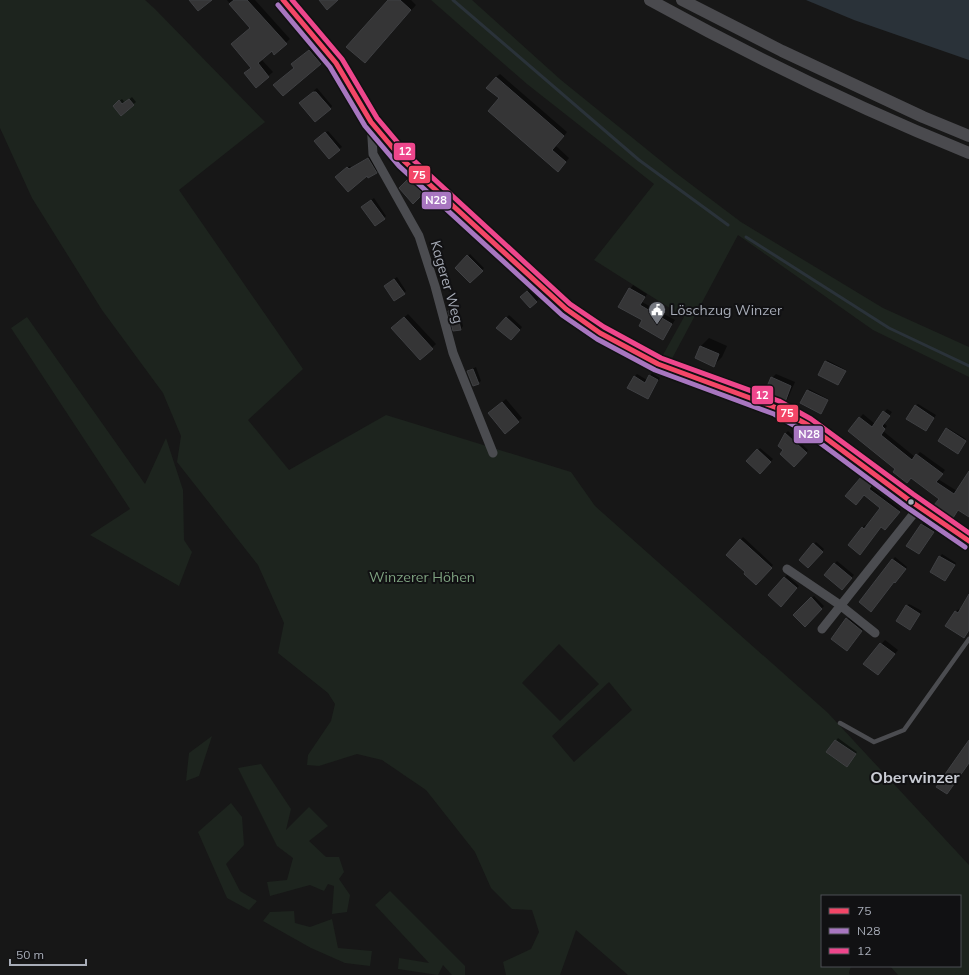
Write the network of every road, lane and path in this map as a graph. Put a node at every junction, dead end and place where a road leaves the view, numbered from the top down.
1 (283, 0) edge
2 (650, 0) edge
3 (682, 0) edge
4 (371, 122) junction
5 (969, 136) edge
6 (969, 153) edge
7 (493, 453) dead end
8 (919, 507) junction
9 (969, 540) edge
10 (787, 569) dead end
11 (840, 605) junction
12 (822, 629) dead end
13 (875, 633) dead end
14 (969, 639) edge
15 (840, 723) dead end

1 - 4 street
2 - 6 main road
3 - 5 main road
4 - 7 street, Kagerer Weg
4 - 8 street
8 - 9 street
8 - 11 street
10 - 11 street
11 - 12 street
11 - 13 street
14 - 15 lane

